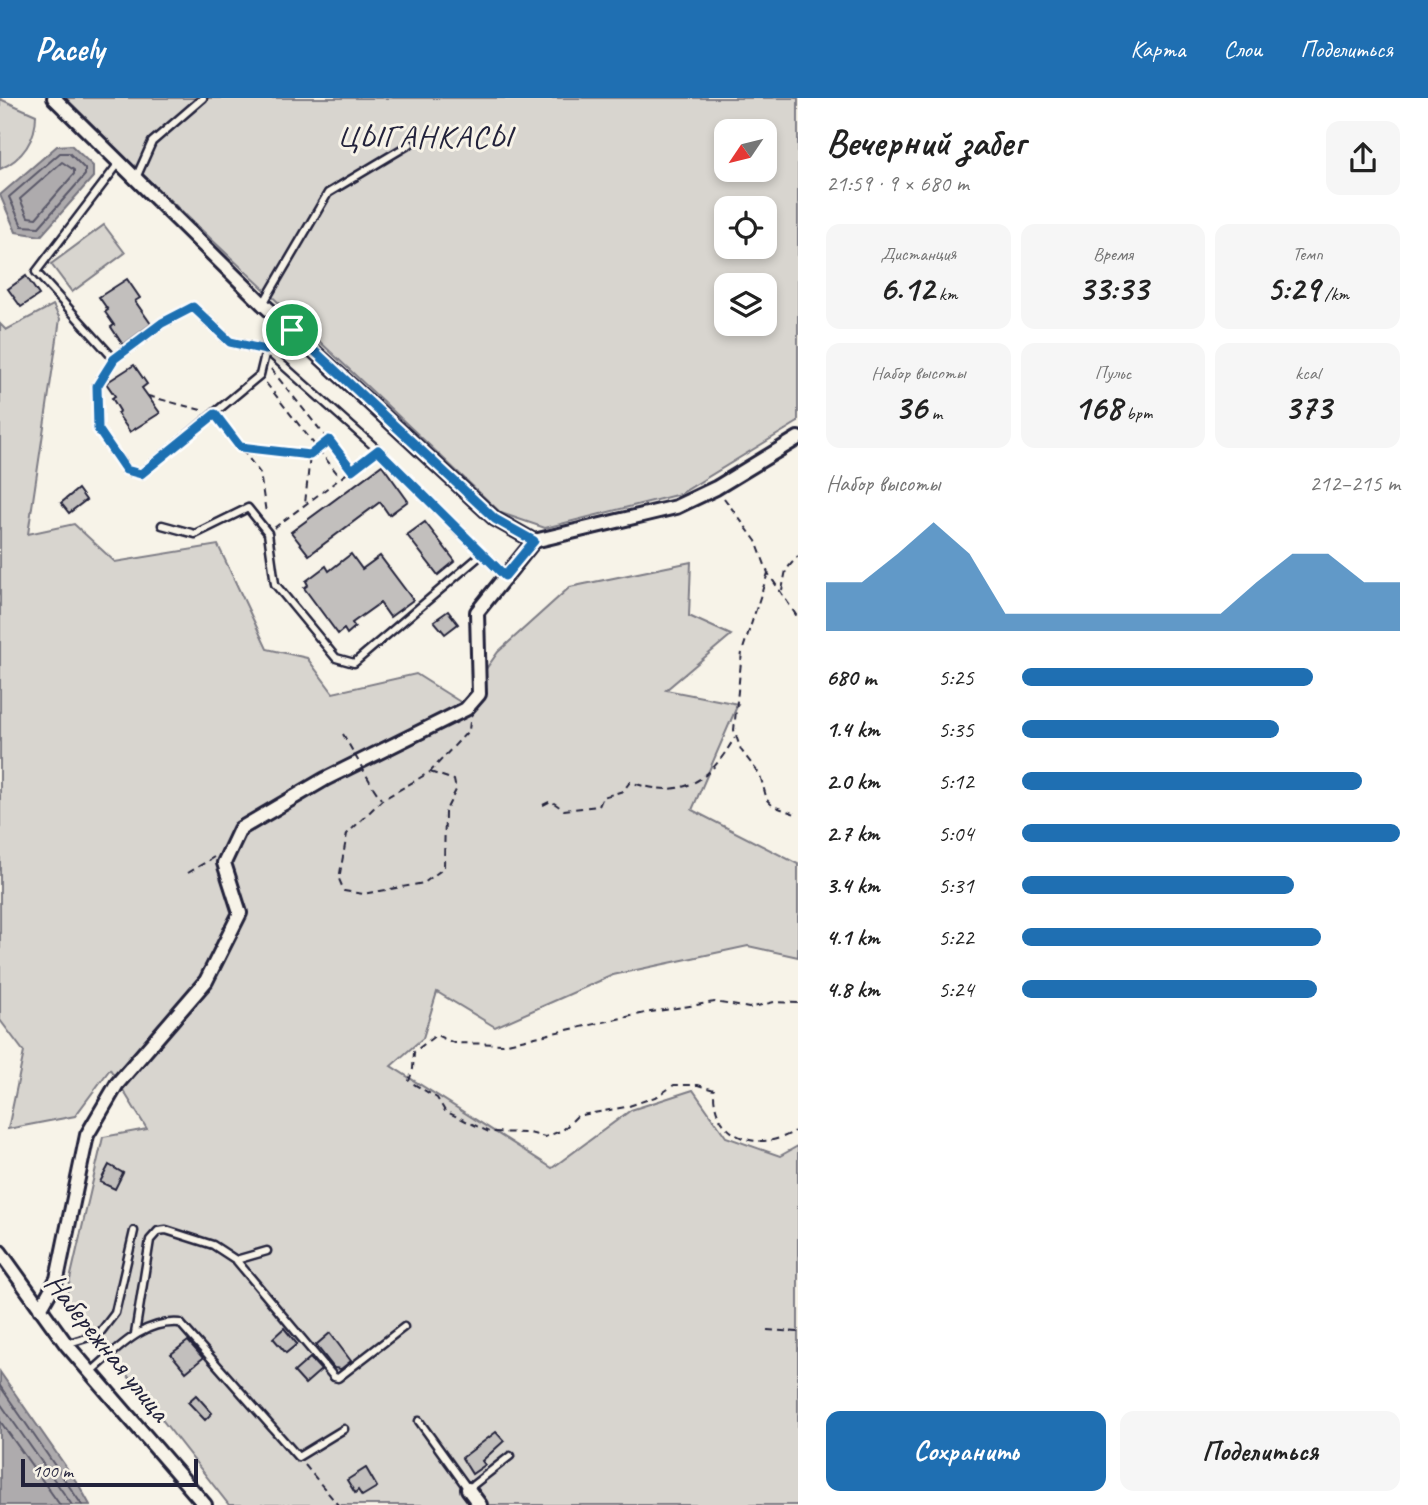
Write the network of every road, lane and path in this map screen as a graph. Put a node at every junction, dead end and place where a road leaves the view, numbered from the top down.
1 (54, 98) edge
2 (203, 98) edge
3 (410, 144) dead end
4 (119, 163) junction
5 (135, 180) junction
6 (263, 304) junction
7 (292, 330) junction
8 (266, 350) junction
9 (114, 359) junction
10 (260, 375) junction
11 (148, 396) dead end
12 (215, 414) junction
13 (798, 438) edge
14 (329, 440) junction
15 (240, 447) junction
16 (318, 449) junction
17 (378, 450) junction
18 (310, 455) junction
19 (352, 470) junction
20 (341, 478) junction
21 (716, 488) junction
22 (305, 505) junction
23 (162, 525) dead end
24 (268, 533) junction
25 (534, 541) junction
26 (481, 555) junction
27 (798, 556) edge
28 (768, 573) junction
29 (505, 576) junction
30 (782, 592) junction
31 (798, 618) edge
32 (470, 720) dead end
33 (343, 734) dead end
34 (736, 736) junction
35 (430, 772) junction
36 (382, 800) junction
37 (543, 805) dead end
38 (798, 815) edge
39 (232, 845) junction
40 (188, 873) dead end
41 (798, 1003) edge
42 (798, 1129) edge
43 (134, 1231) dead end
44 (267, 1251) dead end
45 (0, 1252) edge
46 (236, 1260) junction
47 (40, 1309) junction
48 (404, 1327) dead end
49 (766, 1330) dead end
50 (798, 1332) edge
51 (135, 1334) junction
52 (66, 1344) junction
53 (90, 1373) junction
54 (419, 1421) dead end
55 (344, 1429) dead end
56 (510, 1456) dead end
57 (298, 1457) junction
58 (468, 1489) junction
59 (205, 1505) edge
60 (338, 1505) edge
61 (480, 1505) edge

1 - 4 street
2 - 5 lane
3 - 6 lane
4 - 5 street
4 - 9 lane
5 - 6 street
6 - 7 street
7 - 8 lane
7 - 25 street
8 - 9 lane
8 - 10 lane
8 - 17 lane
9 - 12 lane
10 - 12 lane
10 - 14 path
10 - 16 path
11 - 12 path
12 - 15 path
13 - 21 street
14 - 16 path
14 - 19 path
15 - 18 path
15 - 24 path
16 - 18 path
16 - 20 path
17 - 19 path
17 - 26 lane
18 - 22 path
19 - 20 path
20 - 22 path
21 - 25 street
21 - 28 path
22 - 24 path
23 - 24 lane
24 - 26 lane
25 - 29 street
26 - 29 lane
27 - 30 path
28 - 30 path
28 - 34 path
29 - 39 street
30 - 31 path
32 - 35 path
33 - 36 path, bridge
34 - 37 path
34 - 38 path
35 - 36 path
35 - 36 path
39 - 40 path
39 - 47 street
41 - 42 path
43 - 52 lane
44 - 46 lane
45 - 47 street, Набережная улица
46 - 48 lane
46 - 51 lane
47 - 52 street, Набережная улица
49 - 50 path
51 - 53 lane
51 - 57 lane
52 - 53 street, Набережная улица
53 - 59 street, Набережная улица
54 - 58 lane
55 - 57 lane
56 - 58 lane
57 - 60 path
58 - 61 street

